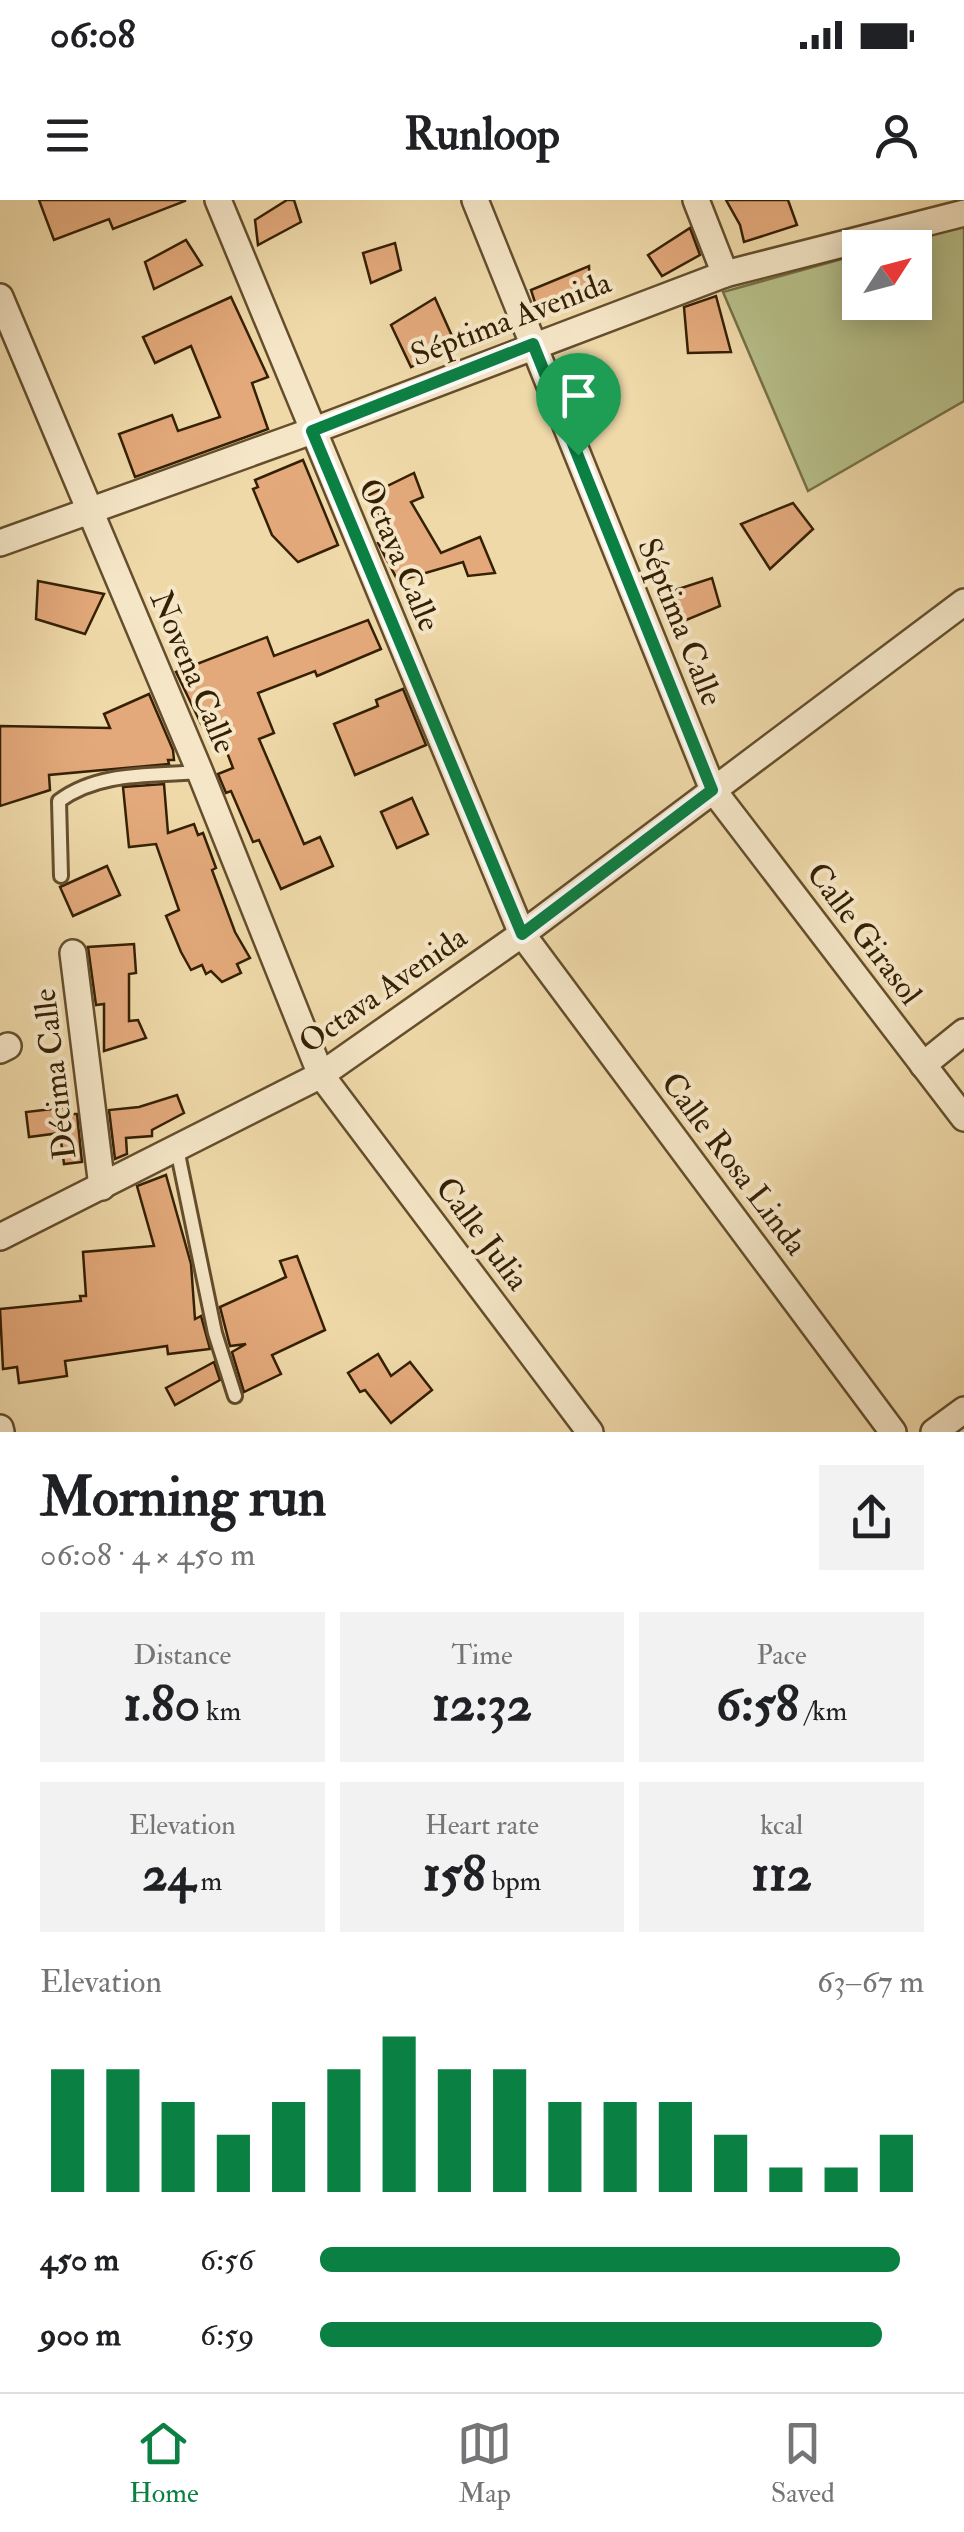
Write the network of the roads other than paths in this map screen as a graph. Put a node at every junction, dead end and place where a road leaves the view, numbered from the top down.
1 (218, 200) edge
2 (475, 200) edge
3 (696, 200) edge
4 (964, 213) edge
5 (725, 274) junction
6 (0, 297) edge
7 (533, 344) junction
8 (312, 431) junction
9 (88, 510) junction
10 (0, 542) edge
11 (964, 603) edge
12 (200, 772) junction
13 (712, 790) junction
14 (61, 876) dead end
15 (522, 934) junction
16 (73, 953) dead end
17 (964, 1032) edge
18 (923, 1065) junction
19 (321, 1075) junction
20 (964, 1118) edge
21 (177, 1148) junction
22 (102, 1187) junction
23 (0, 1237) edge
24 (235, 1396) dead end
25 (964, 1410) edge
26 (590, 1432) edge
27 (893, 1432) edge
28 (934, 1432) edge

1 - 8 street, Octava Calle
2 - 7 street, Séptima Calle
3 - 5 street
4 - 5 street, Séptima Avenida
5 - 7 street, Séptima Avenida
6 - 9 street, Novena Calle
7 - 8 street, Séptima Avenida
7 - 13 street, Séptima Calle
8 - 9 street, Séptima Avenida
8 - 15 street, Octava Calle
9 - 10 street, Séptima Avenida
9 - 12 street, Novena Calle
11 - 13 street, Octava Avenida
12 - 14 lane
12 - 19 street, Novena Calle
13 - 15 street, Octava Avenida
13 - 18 street, Calle Girasol
15 - 19 street, Octava Avenida
15 - 27 street, Calle Rosa Linda
16 - 22 street, Décima Calle
17 - 18 street
18 - 20 street, Calle Girasol
19 - 21 street, Octava Avenida
19 - 26 street, Calle Julia
21 - 22 street, Octava Avenida
21 - 24 lane
22 - 23 street, Octava Avenida
25 - 28 street

